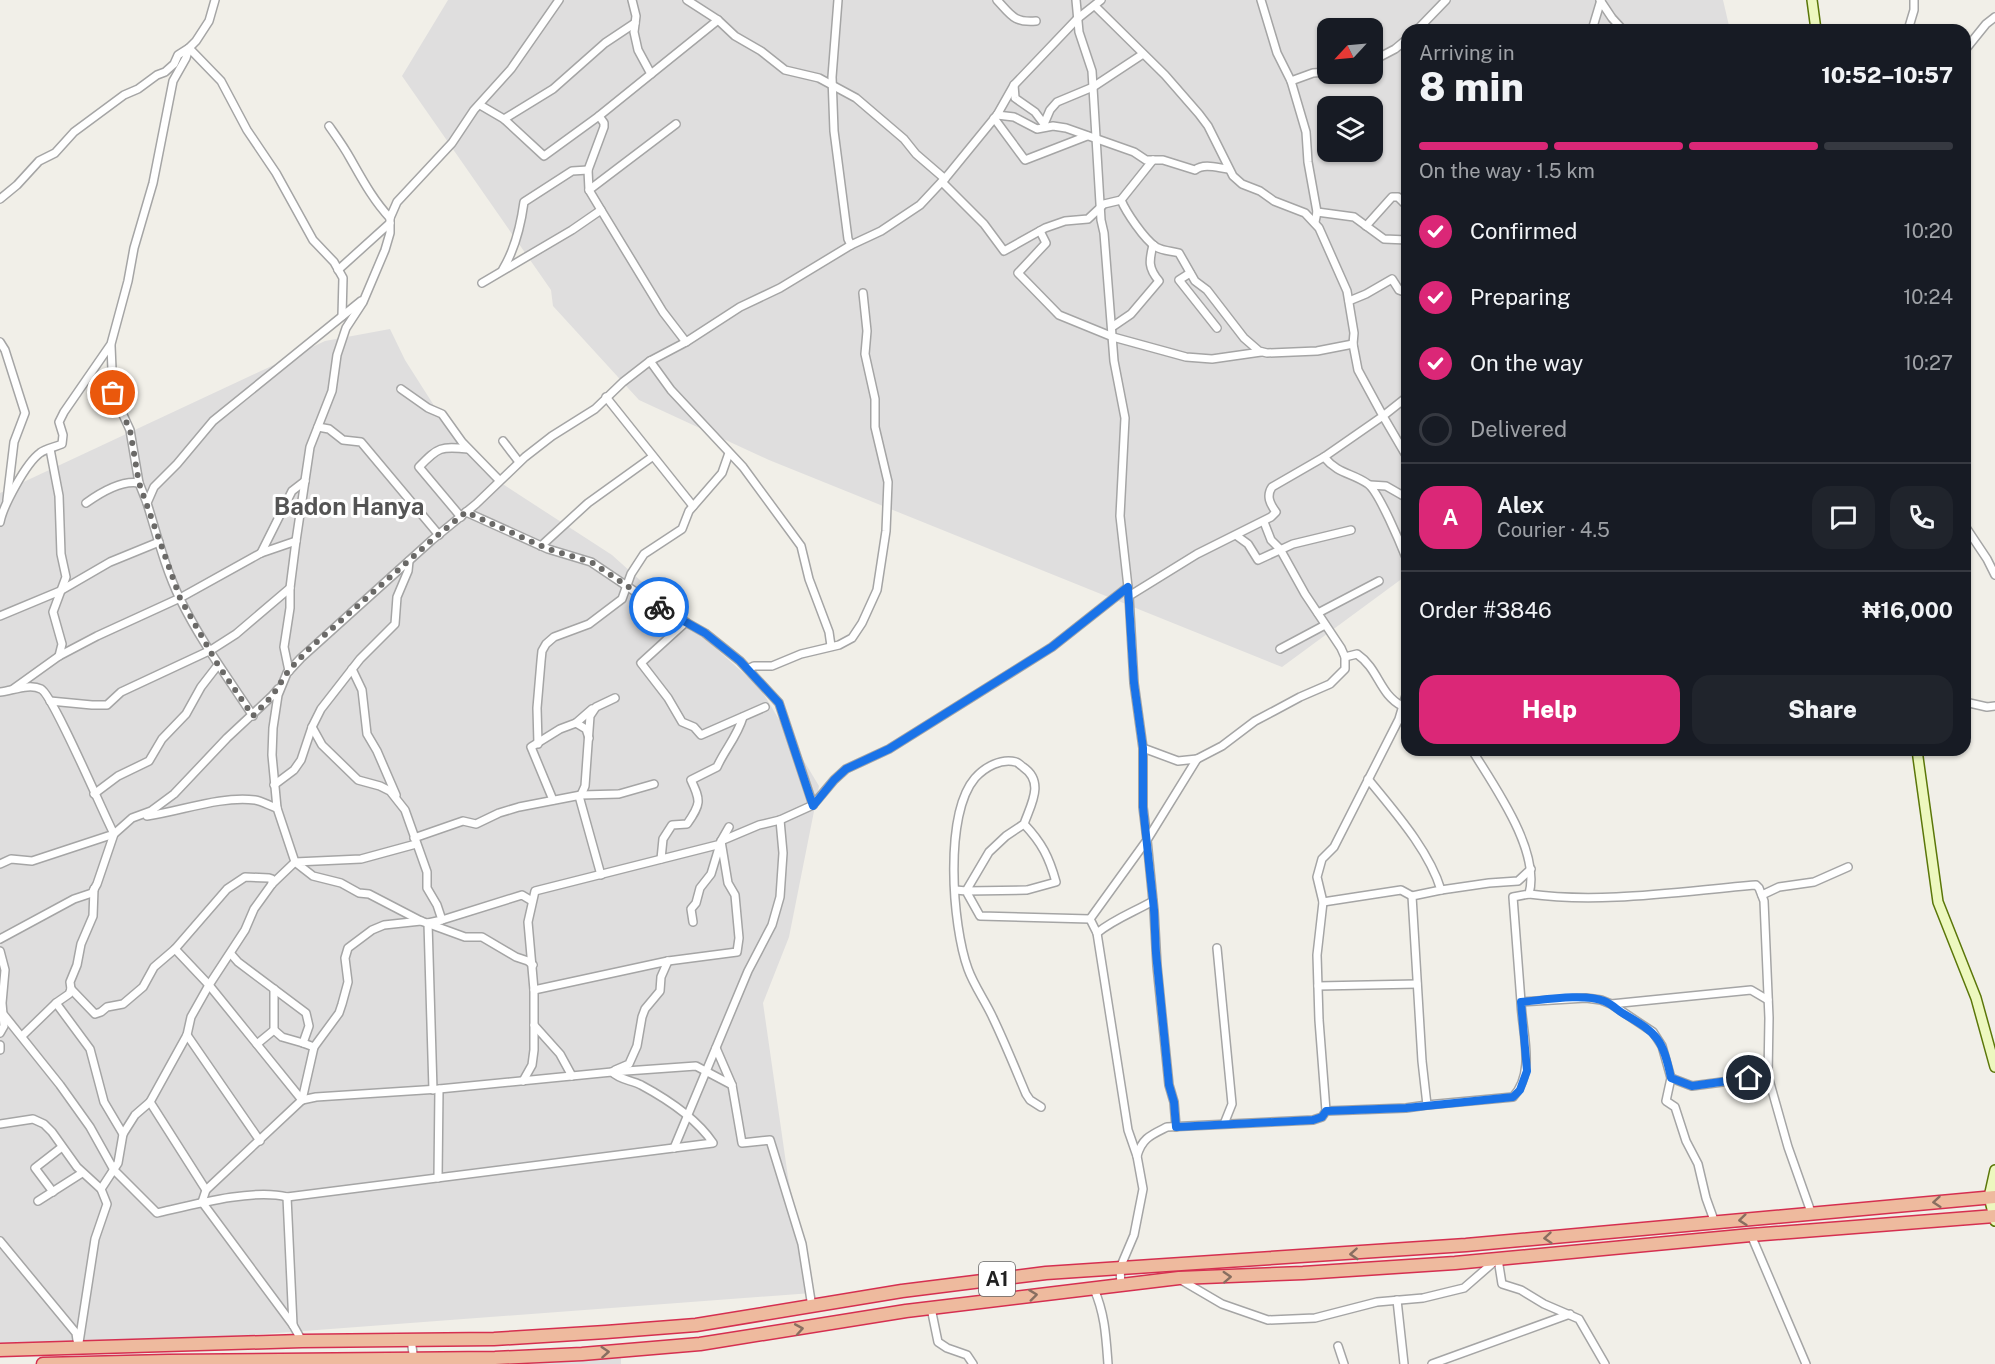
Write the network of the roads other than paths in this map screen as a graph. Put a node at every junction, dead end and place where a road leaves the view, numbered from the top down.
1 (215, 0) edge
2 (559, 0) edge
3 (632, 0) edge
4 (687, 0) edge
5 (838, 0) edge
6 (997, 0) edge
7 (1076, 0) edge
8 (1261, 0) edge
9 (1446, 0) edge
10 (1601, 0) edge
11 (1812, 0) edge
12 (1914, 0) edge
13 (1098, 3) edge
14 (1995, 17) edge
15 (1077, 19) junction
16 (718, 20) junction
17 (1036, 21) dead end
18 (635, 23) junction
19 (1423, 24) edge
20 (1594, 24) edge
21 (1618, 24) edge
22 (1815, 24) edge
23 (1910, 24) edge
24 (1971, 43) edge
25 (1401, 44) edge
26 (189, 48) junction
27 (1143, 54) junction
28 (1383, 56) edge
29 (1317, 73) edge
30 (651, 74) junction
31 (1291, 81) junction
32 (1014, 85) junction
33 (833, 86) junction
34 (1093, 87) junction
35 (480, 105) junction
36 (599, 116) junction
37 (996, 117) junction
38 (504, 119) junction
39 (676, 124) dead end
40 (329, 126) dead end
41 (1044, 126) junction
42 (1087, 136) junction
43 (1096, 139) junction
44 (1153, 160) junction
45 (1228, 169) junction
46 (588, 170) junction
47 (944, 181) junction
48 (589, 190) junction
49 (0, 199) edge
50 (1121, 200) junction
51 (1401, 200) edge
52 (1100, 206) junction
53 (601, 210) junction
54 (1317, 212) junction
55 (390, 220) junction
56 (1315, 222) junction
57 (1366, 226) junction
58 (1040, 231) junction
59 (1401, 240) edge
60 (1153, 244) junction
61 (851, 245) junction
62 (338, 270) junction
63 (502, 271) junction
64 (1190, 273) junction
65 (482, 283) dead end
66 (1401, 290) edge
67 (863, 292) dead end
68 (365, 297) junction
69 (1349, 301) junction
70 (342, 316) junction
71 (1113, 327) junction
72 (1217, 328) dead end
73 (1113, 337) junction
74 (0, 342) edge
75 (686, 342) junction
76 (111, 344) junction
77 (1353, 344) junction
78 (1261, 352) junction
79 (650, 361) junction
80 (401, 389) dead end
81 (606, 397) junction
82 (1401, 402) edge
83 (1383, 416) junction
84 (318, 427) junction
85 (503, 441) dead end
86 (1401, 447) edge
87 (50, 449) junction
88 (468, 449) junction
89 (729, 453) junction
90 (652, 457) junction
91 (1324, 457) junction
92 (519, 462) junction
93 (499, 480) junction
94 (305, 481) junction
95 (139, 483) junction
96 (1370, 485) junction
97 (1401, 495) edge
98 (7, 502) junction
99 (86, 503) dead end
100 (147, 503) junction
101 (693, 506) junction
102 (464, 514) junction
103 (0, 522) edge
104 (1264, 522) junction
105 (1351, 530) dead end
106 (439, 535) junction
107 (1971, 535) edge
108 (1237, 536) junction
109 (296, 541) junction
110 (159, 542) junction
111 (1401, 545) edge
112 (541, 546) junction
113 (1280, 549) junction
114 (261, 554) junction
115 (409, 561) junction
116 (1995, 575) edge
117 (1379, 581) dead end
118 (627, 586) junction
119 (1128, 587) junction
120 (290, 588) junction
121 (60, 591) junction
122 (1129, 596) junction
123 (180, 598) junction
124 (1318, 613) junction
125 (0, 616) edge
126 (686, 622) junction
127 (1325, 625) junction
128 (831, 646) junction
129 (1280, 649) dead end
130 (211, 650) junction
131 (59, 656) junction
132 (1345, 657) junction
133 (218, 665) junction
134 (352, 669) junction
135 (748, 669) junction
136 (289, 670) junction
137 (282, 683) junction
138 (13, 689) junction
139 (0, 692) edge
140 (615, 698) dead end
141 (50, 701) junction
142 (1971, 703) edge
143 (1401, 706) edge
144 (1995, 706) edge
145 (596, 707) junction
146 (765, 707) dead end
147 (1401, 710) edge
148 (253, 716) junction
149 (743, 717) junction
150 (576, 723) junction
151 (312, 727) junction
152 (589, 738) junction
153 (538, 744) junction
154 (1143, 748) junction
155 (1476, 756) edge
156 (1918, 756) edge
157 (1197, 759) junction
158 (1368, 779) junction
159 (654, 784) dead end
160 (274, 785) junction
161 (94, 794) junction
162 (580, 795) junction
163 (553, 800) junction
164 (398, 801) junction
165 (813, 806) junction
166 (277, 808) junction
167 (132, 818) junction
168 (780, 820) junction
169 (1024, 824) junction
170 (729, 827) dead end
171 (114, 834) junction
172 (1147, 840) junction
173 (415, 841) junction
174 (721, 842) junction
175 (661, 859) junction
176 (296, 862) junction
177 (0, 864) edge
178 (1848, 867) dead end
179 (1531, 869) junction
180 (601, 874) junction
181 (272, 884) junction
182 (94, 890) junction
183 (956, 890) junction
184 (1441, 890) junction
185 (966, 891) junction
186 (1529, 894) junction
187 (1762, 895) junction
188 (1412, 896) junction
189 (532, 901) junction
190 (1153, 901) junction
191 (1323, 902) junction
192 (442, 920) junction
193 (1090, 920) junction
194 (424, 922) junction
195 (693, 922) dead end
196 (1097, 933) junction
197 (0, 939) edge
198 (1217, 948) dead end
199 (175, 949) junction
200 (0, 951) edge
201 (231, 954) junction
202 (668, 961) junction
203 (532, 965) junction
204 (1417, 984) junction
205 (209, 985) junction
206 (1318, 986) junction
207 (71, 989) junction
208 (274, 989) junction
209 (534, 990) junction
210 (1768, 1000) junction
211 (1521, 1002) junction
212 (56, 1003) junction
213 (1611, 1004) junction
214 (4, 1015) junction
215 (534, 1025) junction
216 (274, 1030) junction
217 (0, 1033) edge
218 (187, 1035) junction
219 (22, 1036) junction
220 (303, 1043) junction
221 (257, 1044) junction
222 (0, 1045) edge
223 (314, 1047) junction
224 (716, 1048) junction
225 (0, 1050) edge
226 (1995, 1067) edge
227 (706, 1071) junction
228 (612, 1072) junction
229 (572, 1076) junction
230 (1768, 1076) junction
231 (1671, 1078) junction
232 (523, 1081) junction
233 (732, 1084) junction
234 (436, 1090) junction
235 (302, 1100) junction
236 (150, 1102) junction
237 (1427, 1105) junction
238 (1041, 1107) dead end
239 (1326, 1111) junction
240 (687, 1115) junction
241 (0, 1124) edge
242 (1224, 1124) junction
243 (1176, 1127) junction
244 (123, 1134) junction
245 (260, 1141) junction
246 (62, 1147) junction
247 (674, 1148) junction
248 (1137, 1156) junction
249 (114, 1170) junction
250 (1995, 1170) edge
251 (82, 1173) junction
252 (438, 1178) junction
253 (101, 1189) junction
254 (206, 1190) junction
255 (53, 1192) junction
256 (287, 1197) junction
257 (1992, 1197) edge
258 (38, 1201) dead end
259 (202, 1202) junction
260 (1811, 1212) junction
261 (1994, 1218) edge
262 (1715, 1223) junction
263 (1751, 1235) junction
264 (0, 1241) edge
265 (1498, 1259) junction
266 (1120, 1268) junction
267 (1179, 1278) junction
268 (969, 1282) junction
269 (1121, 1287) junction
270 (1094, 1289) junction
271 (1397, 1300) junction
272 (971, 1302) junction
273 (812, 1307) junction
274 (931, 1308) junction
275 (1570, 1314) junction
276 (292, 1325) junction
277 (411, 1339) junction
278 (302, 1341) junction
279 (1338, 1346) dead end
280 (78, 1349) junction
281 (0, 1350) edge
282 (414, 1361) edge
283 (188, 1362) edge
284 (43, 1364) edge
285 (973, 1364) edge
286 (1108, 1364) edge
287 (1344, 1364) edge
288 (1404, 1364) edge
289 (1432, 1364) edge
290 (1605, 1364) edge
291 (1806, 1364) edge

1 - 26 street
2 - 35 street
3 - 18 street
4 - 16 street
5 - 33 street
6 - 17 street
7 - 15 street
8 - 31 street
9 - 19 street
10 - 20 street
10 - 21 street
11 - 22 main road
12 - 23 street
13 - 15 street
13 - 27 street
14 - 24 street
15 - 32 street
15 - 34 street
16 - 30 street
16 - 33 street
18 - 30 street
18 - 38 street
25 - 28 street
26 - 49 street
26 - 62 street
26 - 76 street
27 - 34 street
27 - 45 street
29 - 31 street
30 - 36 street
31 - 54 street
32 - 37 street
32 - 41 street
33 - 47 street
33 - 61 street
34 - 41 street
34 - 43 street
35 - 38 street
35 - 55 street
36 - 38 street
36 - 46 street
37 - 41 street
37 - 42 street
37 - 47 street
39 - 48 street
40 - 55 street
41 - 42 street
42 - 43 street
43 - 44 street
43 - 52 street
44 - 45 street
44 - 50 street
45 - 56 street
46 - 48 street
46 - 63 street
47 - 58 street
47 - 61 street
48 - 53 street
50 - 52 street
50 - 60 street
51 - 57 street
52 - 58 street
52 - 71 street
53 - 63 street
53 - 75 street
54 - 56 street
54 - 57 street
55 - 62 street
55 - 68 street
56 - 69 street
57 - 59 street
58 - 73 street
60 - 64 street
60 - 71 street
61 - 75 street
62 - 70 street
63 - 65 street
64 - 72 street
64 - 78 street
66 - 69 street
67 - 128 street
68 - 70 street
68 - 84 street
69 - 77 street
70 - 100 street
71 - 73 street
73 - 78 street
73 - 119 street
74 - 98 street
75 - 79 street
76 - 87 street
76 - 95 street
77 - 78 street
77 - 83 street
79 - 81 street
79 - 89 street
80 - 88 street
81 - 90 street
81 - 92 street
82 - 83 street
83 - 86 street
83 - 91 street
84 - 94 street
84 - 106 street
85 - 92 street
87 - 98 street
87 - 121 street
88 - 93 street
88 - 102 street
89 - 101 street
89 - 128 street
90 - 101 street
90 - 112 street
91 - 96 street
91 - 104 street
92 - 93 street
93 - 102 street
94 - 109 street
94 - 114 street
95 - 99 street
95 - 100 street
96 - 97 street
96 - 111 street
98 - 103 street
100 - 110 street
101 - 118 street
102 - 106 street
102 - 112 street
104 - 108 street
104 - 113 street
105 - 113 street
106 - 115 street
107 - 116 street
108 - 113 street
108 - 122 street
109 - 114 street
109 - 120 street
110 - 121 street
110 - 123 street
112 - 118 street
113 - 124 street
114 - 123 street
115 - 134 street
115 - 136 street
117 - 124 street
118 - 126 street
118 - 153 street
119 - 122 street
119 - 165 street
120 - 130 street
120 - 136 street
121 - 125 street
121 - 131 street
122 - 154 street
123 - 130 street
123 - 131 street
124 - 127 street
126 - 135 street
126 - 149 street
127 - 129 street
127 - 132 street
128 - 135 street
130 - 133 street
130 - 141 street
131 - 138 street
132 - 143 street
132 - 157 street
133 - 148 street
133 - 161 street
134 - 151 street
134 - 164 street
135 - 165 street
136 - 137 street
137 - 148 street
137 - 160 street
138 - 139 street
138 - 141 street
140 - 145 street
141 - 161 street
142 - 144 street
145 - 150 street
145 - 152 street
146 - 149 street
147 - 158 street
148 - 167 street
149 - 175 street
150 - 152 street
150 - 153 street
151 - 160 street
151 - 164 street
152 - 162 street
153 - 163 street
154 - 157 street
154 - 172 street
155 - 179 street
156 - 226 main road
157 - 172 street
158 - 184 street
158 - 191 street
159 - 162 street
160 - 166 street
161 - 171 street
162 - 163 street
162 - 180 street
163 - 173 street
164 - 173 street
165 - 168 street
166 - 167 street
166 - 176 street
167 - 171 street
168 - 174 street
168 - 224 street
169 - 183 street
169 - 185 street
169 - 185 street
170 - 174 street
171 - 177 street
171 - 182 street
172 - 190 street
172 - 193 street
173 - 176 street
173 - 192 street
174 - 175 street
174 - 195 street
174 - 202 street
175 - 180 street
176 - 181 street
176 - 194 street
178 - 187 street
179 - 184 street
179 - 186 street
180 - 189 street
181 - 199 street
181 - 201 street
182 - 197 street
182 - 207 street
183 - 185 street
183 - 238 street
184 - 188 street
185 - 193 street
186 - 187 street
186 - 211 street
187 - 210 street
188 - 191 street
188 - 204 street
189 - 192 street
189 - 203 street
190 - 196 street
190 - 243 street
191 - 206 street
192 - 194 street
193 - 196 street
194 - 203 street
194 - 223 street
194 - 234 street
196 - 248 street
198 - 242 street
199 - 205 street
199 - 207 street
200 - 214 street
201 - 205 street
201 - 208 street
202 - 209 street
202 - 228 street
203 - 209 street
204 - 206 street
204 - 237 street
205 - 218 street
205 - 221 street
206 - 239 street
207 - 212 street
208 - 216 street
208 - 220 street
209 - 215 street
210 - 213 street
210 - 230 street
211 - 213 street
211 - 237 street
212 - 219 street
212 - 244 street
213 - 231 street
214 - 217 street
214 - 219 street
215 - 229 street
215 - 232 street
216 - 220 street
216 - 221 street
218 - 236 street
218 - 245 street
219 - 249 street
220 - 223 street
221 - 235 street
222 - 225 street
223 - 235 street
224 - 227 street
224 - 233 street
227 - 228 street
227 - 233 street
227 - 240 street
228 - 229 street
228 - 240 street
229 - 232 street
230 - 231 street
230 - 260 street
231 - 262 street
232 - 234 street
233 - 273 street
234 - 235 street
234 - 252 street
235 - 245 street
236 - 244 street
236 - 254 street
237 - 239 street
239 - 242 street
240 - 247 street
240 - 247 street
241 - 246 street
242 - 243 street
243 - 248 street
244 - 249 street
245 - 254 street
246 - 251 street
246 - 255 street
247 - 252 street
248 - 266 street
249 - 253 street
249 - 259 street
250 - 257 main road
251 - 253 street
251 - 255 street
252 - 256 street
253 - 280 street
254 - 259 street
255 - 258 street
256 - 259 street
256 - 276 street
257 -> 260 highway, A1
257 - 261 main road
259 - 276 street
260 -> 262 highway, A1
261 - 263 highway, A1
262 -> 266 highway, A1
263 - 265 highway, A1
263 - 291 street
264 - 280 street
267 -> 265 highway, A1
265 - 271 street
265 - 275 street
266 - 268 highway, A1
266 - 269 street
267 - 269 highway, A1
267 - 271 street
268 - 272 highway
268 - 273 highway, A1
269 - 270 highway, A1
272 -> 270 highway, A1
270 - 286 street
271 - 288 street
272 - 274 highway, A1
273 - 277 highway, A1
282 -> 274 highway, A1
274 - 285 street
275 - 289 street
275 - 290 street
276 - 278 street
277 - 278 highway, A1
277 - 282 street
278 - 280 highway, A1
279 - 287 street
280 - 281 highway, A1
282 - 283 highway, A1
283 - 284 highway, A1

